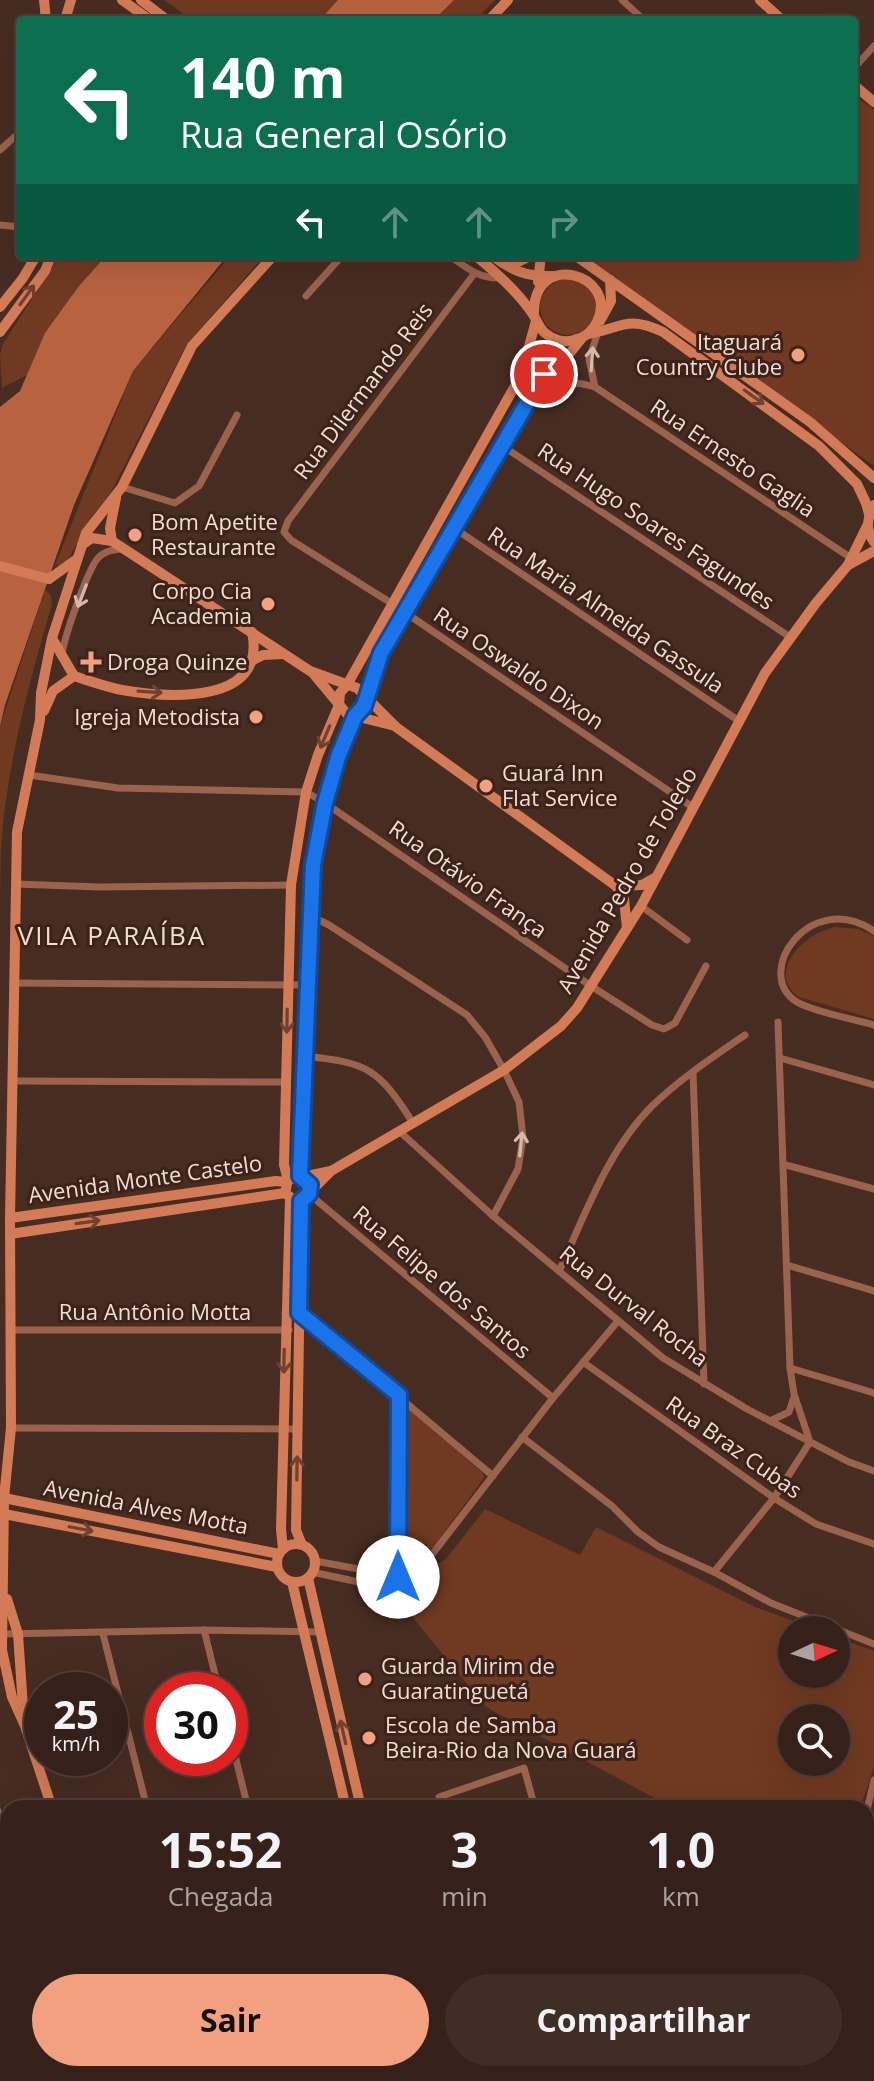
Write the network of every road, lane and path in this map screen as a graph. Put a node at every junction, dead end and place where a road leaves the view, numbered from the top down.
1 (122, 0) edge
2 (141, 0) edge
3 (508, 0) edge
4 (622, 0) edge
5 (760, 0) edge
6 (144, 16) edge
7 (162, 16) edge
8 (493, 16) edge
9 (640, 16) edge
10 (778, 16) edge
11 (874, 46) edge
12 (858, 64) edge
13 (858, 88) edge
14 (874, 102) edge
15 (16, 136) edge
16 (0, 150) edge
17 (33, 260) edge
18 (49, 260) edge
19 (269, 260) edge
20 (338, 260) edge
21 (455, 260) edge
22 (481, 260) edge
23 (498, 260) edge
24 (541, 260) edge
25 (582, 260) edge
26 (593, 267) junction
27 (474, 274) junction
28 (556, 275) junction
29 (539, 277) junction
30 (502, 278) junction
31 (610, 280) junction
32 (538, 290) junction
33 (5, 294) edge
34 (306, 296) dead end
35 (0, 307) edge
36 (535, 318) junction
37 (0, 332) edge
38 (590, 333) junction
39 (595, 387) junction
40 (529, 397) junction
41 (237, 415) dead end
42 (501, 445) junction
43 (874, 478) edge
44 (119, 490) junction
45 (870, 515) edge
46 (454, 528) junction
47 (284, 532) joint
48 (874, 542) edge
49 (82, 545) junction
50 (116, 545) junction
51 (874, 551) edge
52 (78, 558) junction
53 (850, 562) junction
54 (0, 566) edge
55 (47, 579) junction
56 (62, 603) junction
57 (391, 603) junction
58 (405, 612) junction
59 (252, 632) junction
60 (790, 637) junction
61 (52, 638) junction
62 (285, 654) junction
63 (62, 659) junction
64 (253, 660) junction
65 (310, 671) junction
66 (74, 676) junction
67 (347, 685) junction
68 (365, 699) junction
69 (339, 705) junction
70 (355, 716) junction
71 (40, 720) junction
72 (739, 721) junction
73 (396, 727) junction
74 (29, 775) junction
75 (306, 792) junction
76 (325, 803) junction
77 (694, 808) junction
78 (656, 877) junction
79 (15, 884) junction
80 (291, 885) junction
81 (621, 889) junction
82 (643, 903) junction
83 (309, 915) junction
84 (627, 928) junction
85 (874, 931) edge
86 (687, 940) dead end
87 (706, 966) dead end
88 (13, 983) junction
89 (288, 985) junction
90 (307, 985) junction
91 (591, 986) junction
92 (778, 1022) dead end
93 (874, 1025) edge
94 (745, 1035) dead end
95 (305, 1056) junction
96 (780, 1058) junction
97 (504, 1070) junction
98 (693, 1072) junction
99 (12, 1081) junction
100 (286, 1082) junction
101 (874, 1085) edge
102 (413, 1123) junction
103 (399, 1131) junction
104 (783, 1164) junction
105 (331, 1171) junction
106 (301, 1177) junction
107 (874, 1189) edge
108 (296, 1192) junction
109 (493, 1216) junction
110 (10, 1218) junction
111 (10, 1234) junction
112 (787, 1265) junction
113 (559, 1271) junction
114 (874, 1291) edge
115 (285, 1313) junction
116 (299, 1313) junction
117 (618, 1321) junction
118 (11, 1330) junction
119 (285, 1330) junction
120 (299, 1331) junction
121 (583, 1362) junction
122 (790, 1368) junction
123 (704, 1384) junction
124 (874, 1393) edge
125 (794, 1394) junction
126 (399, 1395) junction
127 (553, 1398) junction
128 (770, 1421) junction
129 (11, 1428) junction
130 (283, 1429) junction
131 (298, 1429) junction
132 (522, 1437) junction
133 (810, 1442) junction
134 (874, 1471) edge
135 (493, 1476) junction
136 (4, 1498) junction
137 (774, 1498) junction
138 (4, 1514) junction
139 (145, 1527) junction
140 (142, 1540) junction
141 (874, 1544) edge
142 (302, 1545) junction
143 (281, 1551) junction
144 (277, 1567) junction
145 (311, 1571) junction
146 (714, 1572) junction
147 (398, 1577) junction
148 (413, 1579) junction
149 (292, 1582) junction
150 (4, 1589) junction
151 (204, 1630) junction
152 (304, 1631) junction
153 (320, 1632) junction
154 (3, 1634) junction
155 (18, 1634) junction
156 (103, 1634) junction
157 (874, 1644) edge
158 (1, 1652) edge
159 (20, 1664) junction
160 (4, 1672) edge
161 (214, 1672) edge
162 (24, 1714) edge
163 (24, 1724) edge
164 (41, 1776) edge
165 (240, 1776) edge
166 (874, 1780) edge
167 (49, 1800) edge
168 (145, 1800) edge
169 (246, 1800) edge
170 (344, 1800) edge
171 (359, 1800) edge
172 (440, 1800) edge
173 (533, 1800) edge
174 (869, 1800) edge

1 - 6 street
2 - 7 street
3 - 8 street
4 - 9 street
5 - 10 street
11 - 12 street
13 - 14 street
15 - 16 street
17 - 33 street
37 -> 18 street
19 - 44 street
20 - 34 street
21 - 27 street
22 - 30 street
23 - 29 street
24 - 29 street
25 - 26 street
26 - 28 street
26 - 31 street
27 - 30 street
27 - 47 street, Rua Dilermando Reis
28 - 29 street
28 - 32 street
28 - 38 street
29 - 32 street
30 - 36 street
31 - 38 street
31 - 43 street
32 - 36 street
33 - 35 street
36 - 38 street
36 - 57 street
39 -> 38 street
38 - 40 street
38 -> 45 street
39 - 40 street
39 - 53 street, Rua Ernesto Gaglia
40 - 42 street
41 - 44 street
42 - 46 street
42 - 60 street, Rua Hugo Soares Fagundes
44 - 49 street
44 - 50 street
45 - 48 street
45 - 53 street, Avenida Pedro de Toledo
46 - 58 street
46 - 72 street, Rua Maria Almeida Gassula
47 - 57 street, Rua Oswaldo Dixon
49 - 50 street
49 - 52 street
50 - 59 street
50 -> 63 street
51 - 53 street, Avenida Pedro de Toledo
52 - 55 street
52 - 56 street
53 - 60 street, Avenida Pedro de Toledo
54 - 55 street
55 - 56 street
56 - 61 street
57 - 58 street, Rua Oswaldo Dixon
57 - 67 street
58 - 68 street
58 - 77 street, Rua Oswaldo Dixon
59 - 62 street
59 - 64 street
60 - 72 street, Avenida Pedro de Toledo
61 - 63 street
61 - 71 street
62 - 64 street
62 - 65 street
63 - 66 street
66 -> 64 street
65 - 67 street
65 - 69 street
66 - 71 street
67 - 68 street
67 - 69 street
68 - 70 street
68 - 73 street
69 - 70 street
69 -> 75 street
70 - 73 street
70 - 76 street
71 - 74 street
72 - 77 street, Avenida Pedro de Toledo
73 - 81 street
74 - 75 street
74 - 79 street
75 - 76 street, Rua Otávio França
75 - 80 street
76 - 83 street
76 - 91 street, Rua Otávio França
77 - 78 street, Avenida Pedro de Toledo
78 - 81 street
78 - 82 street, Avenida Pedro de Toledo
79 - 80 street
79 - 88 street
80 - 89 street
81 - 82 street
81 - 84 street
82 - 84 street, Avenida Pedro de Toledo
82 - 86 street
83 - 90 street
83 - 97 street
84 - 91 street, Avenida Pedro de Toledo
85 - 93 street
87 - 91 street, Rua Otávio França
88 - 89 street
88 - 99 street
89 - 90 street
89 -> 100 street
90 - 95 street
91 - 97 street, Avenida Pedro de Toledo
92 - 96 street
94 - 98 street
95 - 102 street
95 - 106 street
96 - 101 street
96 - 104 street
97 - 102 street, Avenida Pedro de Toledo
109 -> 97 street
98 - 113 street
98 - 123 street
99 - 100 street
99 - 110 street
100 - 108 street
102 - 103 street, Avenida Pedro de Toledo
103 - 105 street, Avenida Pedro de Toledo
103 - 109 street, Rua Durval Rocha
104 - 107 street
104 - 112 street
105 - 106 street
105 - 108 street
106 - 108 street
106 - 108 street
108 - 110 street, Avenida Monte Castelo
111 -> 108 street, Avenida Monte Castelo
108 - 115 street
108 - 116 street
108 - 127 street, Rua Felipe dos Santos
109 - 113 street, Rua Durval Rocha
110 - 111 street
111 - 118 street
112 - 114 street
112 - 122 street
113 - 117 street, Rua Durval Rocha
115 - 116 street
115 - 119 street
116 - 120 street
116 - 126 street
117 - 121 street
117 - 123 street, Rua Durval Rocha
118 - 119 street, Rua Antônio Motta
118 - 129 street
119 - 120 street, Rua Antônio Motta
119 -> 130 street
120 - 131 street
121 - 127 street
121 - 137 street, Rua Braz Cubas
122 - 124 street
122 - 125 street
123 - 128 street, Rua Durval Rocha
125 - 128 street
125 - 133 street
126 - 135 street
126 - 147 street
127 - 132 street
128 - 133 street, Rua Durval Rocha
129 - 130 street
129 - 136 street
130 - 131 street
130 - 143 street
142 -> 131 street
132 - 135 street
132 - 146 street
133 - 134 street, Rua Durval Rocha
133 - 137 street
135 - 148 street
136 - 138 street
136 - 139 street, Avenida Alves Motta
137 - 141 street, Rua Braz Cubas
137 - 146 street
138 -> 140 street, Avenida Alves Motta
138 - 150 street
139 - 140 street
139 - 143 street, Avenida Alves Motta
140 - 144 street, Avenida Alves Motta
142 - 143 street
142 - 145 street
143 - 144 street
144 - 149 street
145 - 147 street
145 - 148 street
145 - 149 street
145 - 153 street
146 - 157 street
147 - 148 street
149 - 152 street
150 - 154 street
150 - 155 street
151 - 152 street
151 - 156 street
151 - 161 street
152 - 153 street
152 - 170 street
171 -> 153 street
154 - 155 street
154 - 158 street
155 - 156 street
155 - 159 street
156 - 168 street
158 - 160 street
159 - 160 street
159 - 162 street
160 - 163 street
164 - 167 street
165 - 169 street
166 - 174 street
172 - 173 street

